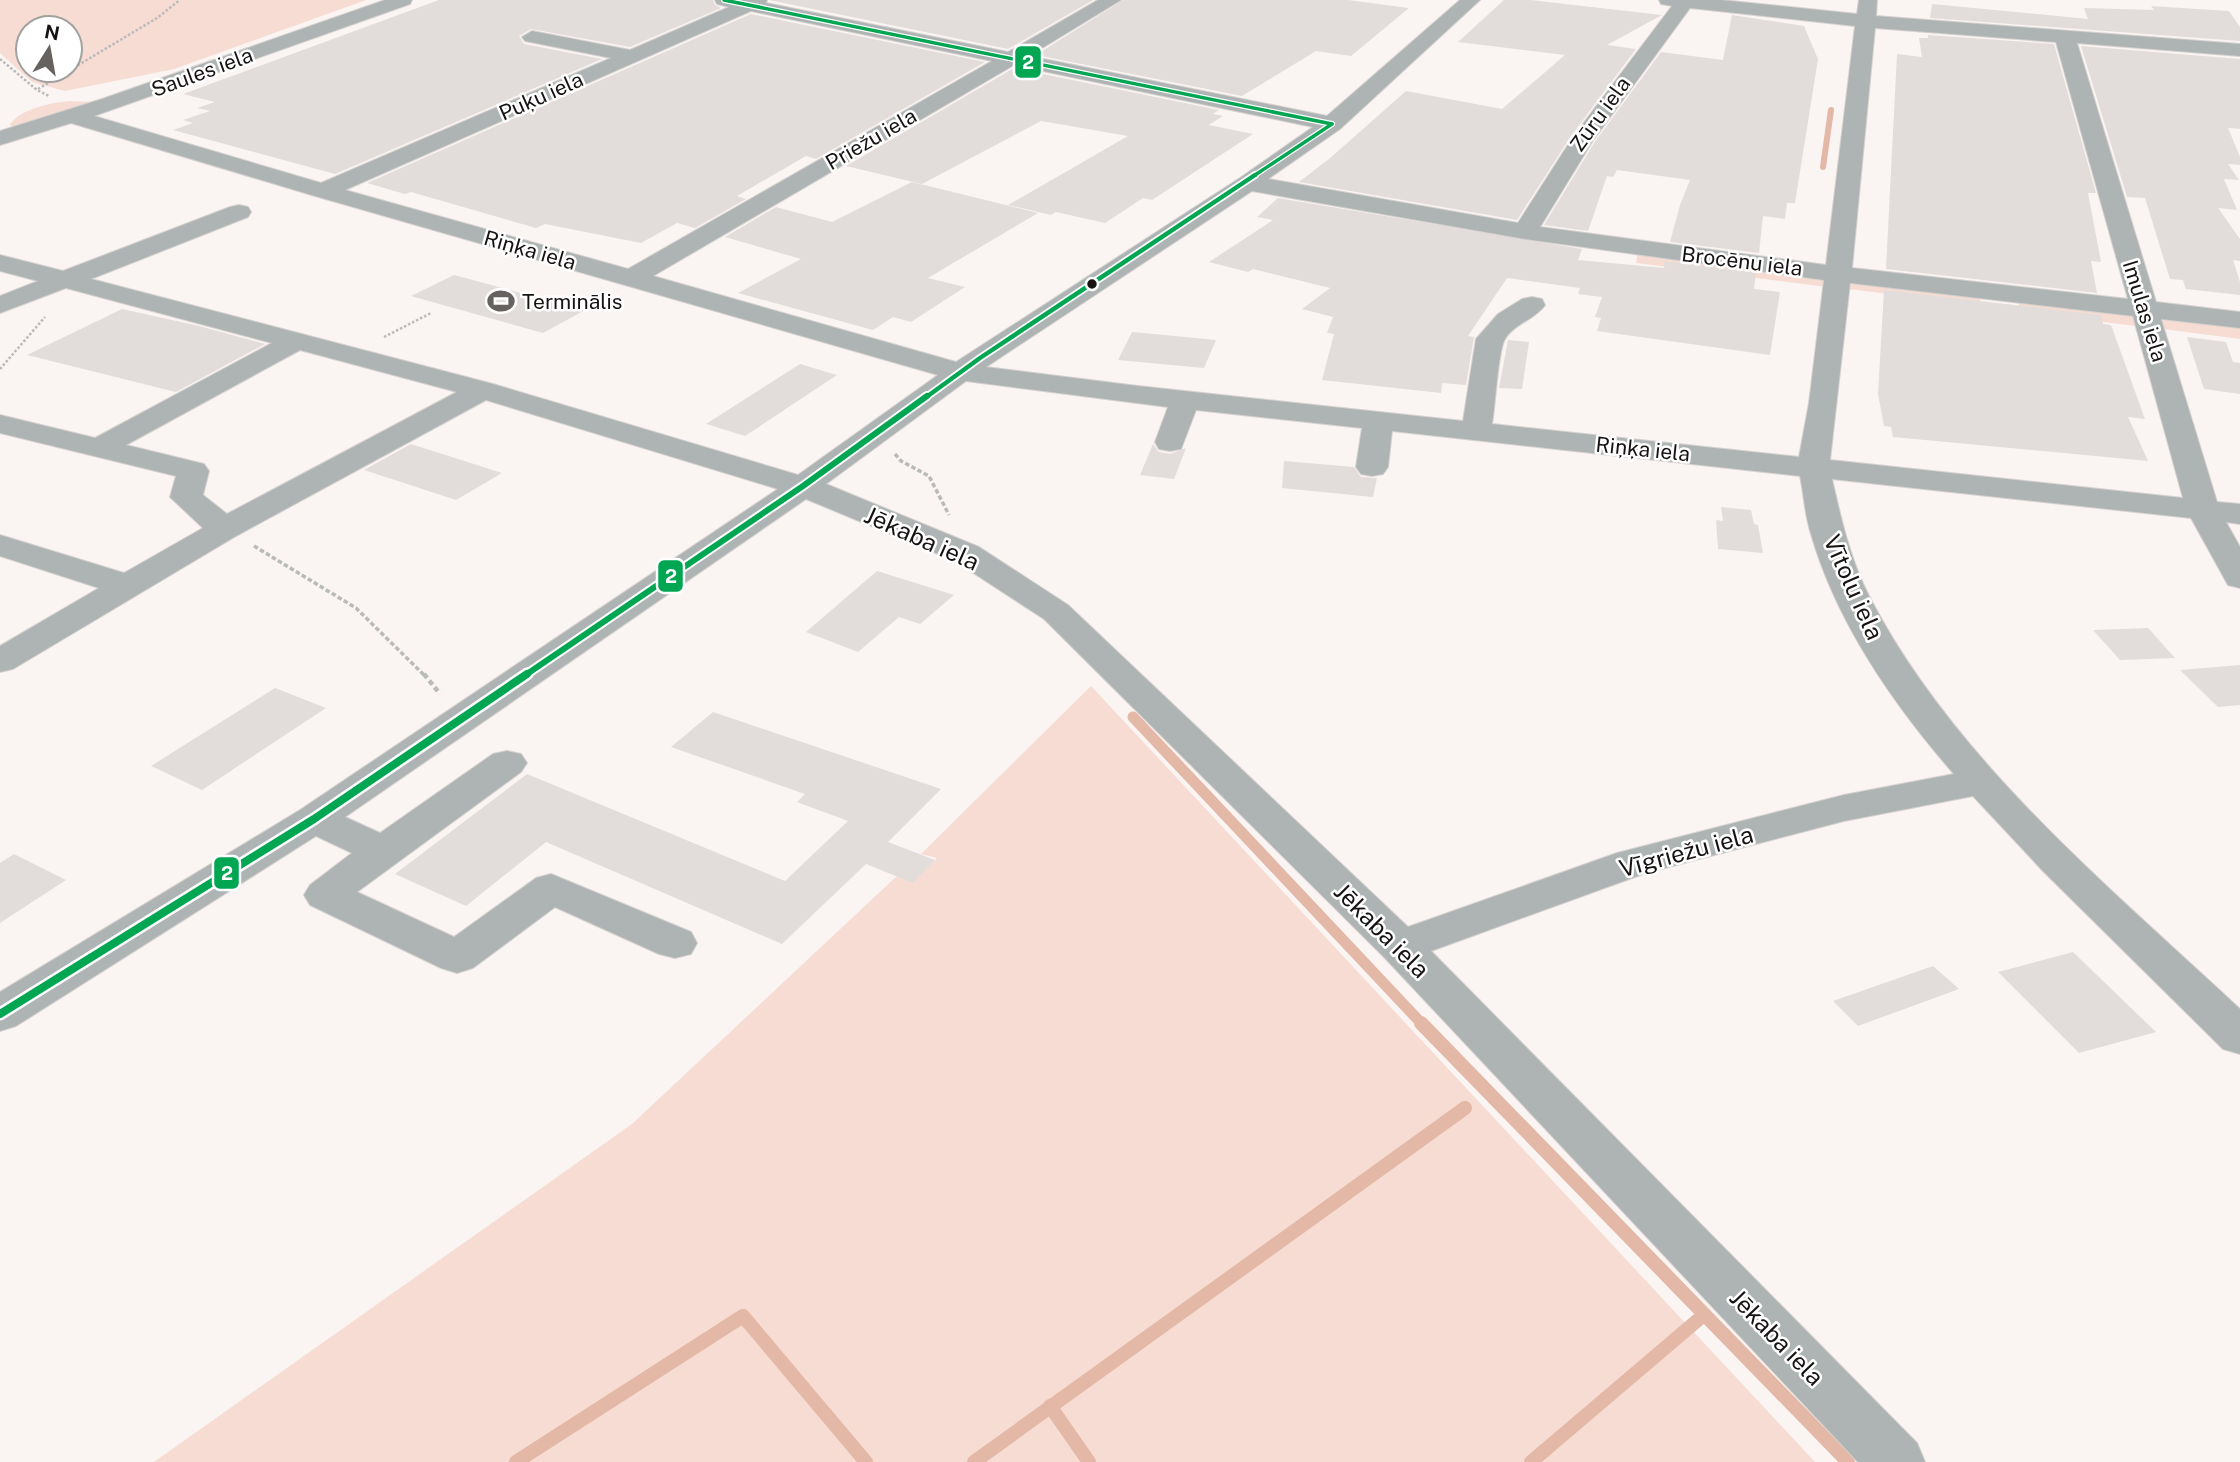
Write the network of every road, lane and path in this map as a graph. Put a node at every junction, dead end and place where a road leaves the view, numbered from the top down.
1 (180, 0) edge
2 (403, 0) edge
3 (724, 0) edge
4 (1112, 0) edge
5 (1471, 0) edge
6 (1677, 1) edge
7 (753, 3) edge
8 (1866, 11) edge
9 (532, 37) dead end
10 (2065, 37) junction
11 (2240, 50) edge
12 (632, 56) junction
13 (0, 59) edge
14 (1010, 59) junction
15 (84, 62) edge
16 (47, 84) edge
17 (37, 90) junction
18 (53, 98) dead end
19 (74, 117) junction
20 (1332, 124) junction
21 (0, 138) edge
22 (1248, 183) junction
23 (323, 191) junction
24 (239, 212) dead end
25 (1525, 232) junction
26 (0, 263) edge
27 (1838, 274) junction
28 (630, 279) junction
29 (69, 281) junction
30 (0, 305) edge
31 (1532, 305) dead end
32 (2144, 309) junction
33 (431, 313) dead end
34 (2240, 320) edge
35 (296, 341) junction
36 (349, 355) junction
37 (0, 369) edge
38 (961, 372) junction
39 (483, 390) junction
40 (1185, 400) junction
41 (1378, 421) junction
42 (0, 424) edge
43 (1476, 432) junction
44 (1170, 442) dead end
45 (892, 444) dead end
46 (99, 448) junction
47 (1372, 467) dead end
48 (1814, 468) junction
49 (803, 486) junction
50 (2203, 510) junction
51 (2240, 514) edge
52 (950, 516) dead end
53 (225, 528) junction
54 (0, 545) edge
55 (2240, 578) edge
56 (125, 585) junction
57 (0, 661) edge
58 (457, 721) junction
59 (506, 763) dead end
60 (1980, 782) junction
61 (314, 819) junction
62 (383, 850) junction
63 (675, 943) dead end
64 (1399, 945) junction
65 (0, 1014) edge
66 (2240, 1037) edge
67 (1896, 1462) edge

1 - 15 path
2 - 19 street, Saules iela
3 - 7 street
4 - 14 street, Priežu iela
5 - 20 street
6 - 8 street
6 - 25 street, Zūru iela
7 - 12 street, Puķu iela
7 - 14 street
8 - 10 street
8 - 27 street, Vītolu iela
9 - 12 street
10 - 11 street
10 - 32 street, Imulas iela
12 - 23 street, Puķu iela
13 - 17 path
14 - 20 street
14 - 28 street, Priežu iela
16 - 17 path
17 - 18 path
19 - 21 street, Saules iela
19 - 23 street, Riņķa iela
20 - 22 street
22 - 25 street, Brocēnu iela
22 - 38 street
23 - 28 street, Riņķa iela
24 - 29 street
25 - 27 street, Brocēnu iela
26 - 29 street, Jēkaba iela
27 - 32 street, Brocēnu iela
27 - 48 street, Vītolu iela
28 - 38 street, Riņķa iela
29 - 30 street
29 - 35 street, Jēkaba iela
29 - 37 path
31 - 43 street
32 - 34 street, Brocēnu iela
32 - 50 street, Imulas iela
33 - 36 path
35 - 36 street, Jēkaba iela
35 - 46 street
36 - 39 street, Jēkaba iela
38 - 40 street, Riņķa iela
38 - 49 street
39 - 49 street, Jēkaba iela
39 - 53 street
40 - 41 street, Riņķa iela
40 - 44 street
41 - 43 street, Riņķa iela
41 - 47 street
42 - 46 street
43 - 48 street, Riņķa iela
45 - 52 path
46 - 53 street
48 - 50 street, Riņķa iela
48 - 60 street, Vītolu iela
49 - 58 street
49 - 64 street, Jēkaba iela
50 - 51 street, Riņķa iela
50 - 55 street, Imulas iela
53 - 56 street
53 - 58 path
54 - 56 street
56 - 57 street
58 - 61 street
59 - 62 street
60 - 64 street, Vīgriežu iela
60 - 66 street, Vītolu iela
61 - 62 street
61 - 65 street
62 - 63 street
64 - 67 street, Jēkaba iela

